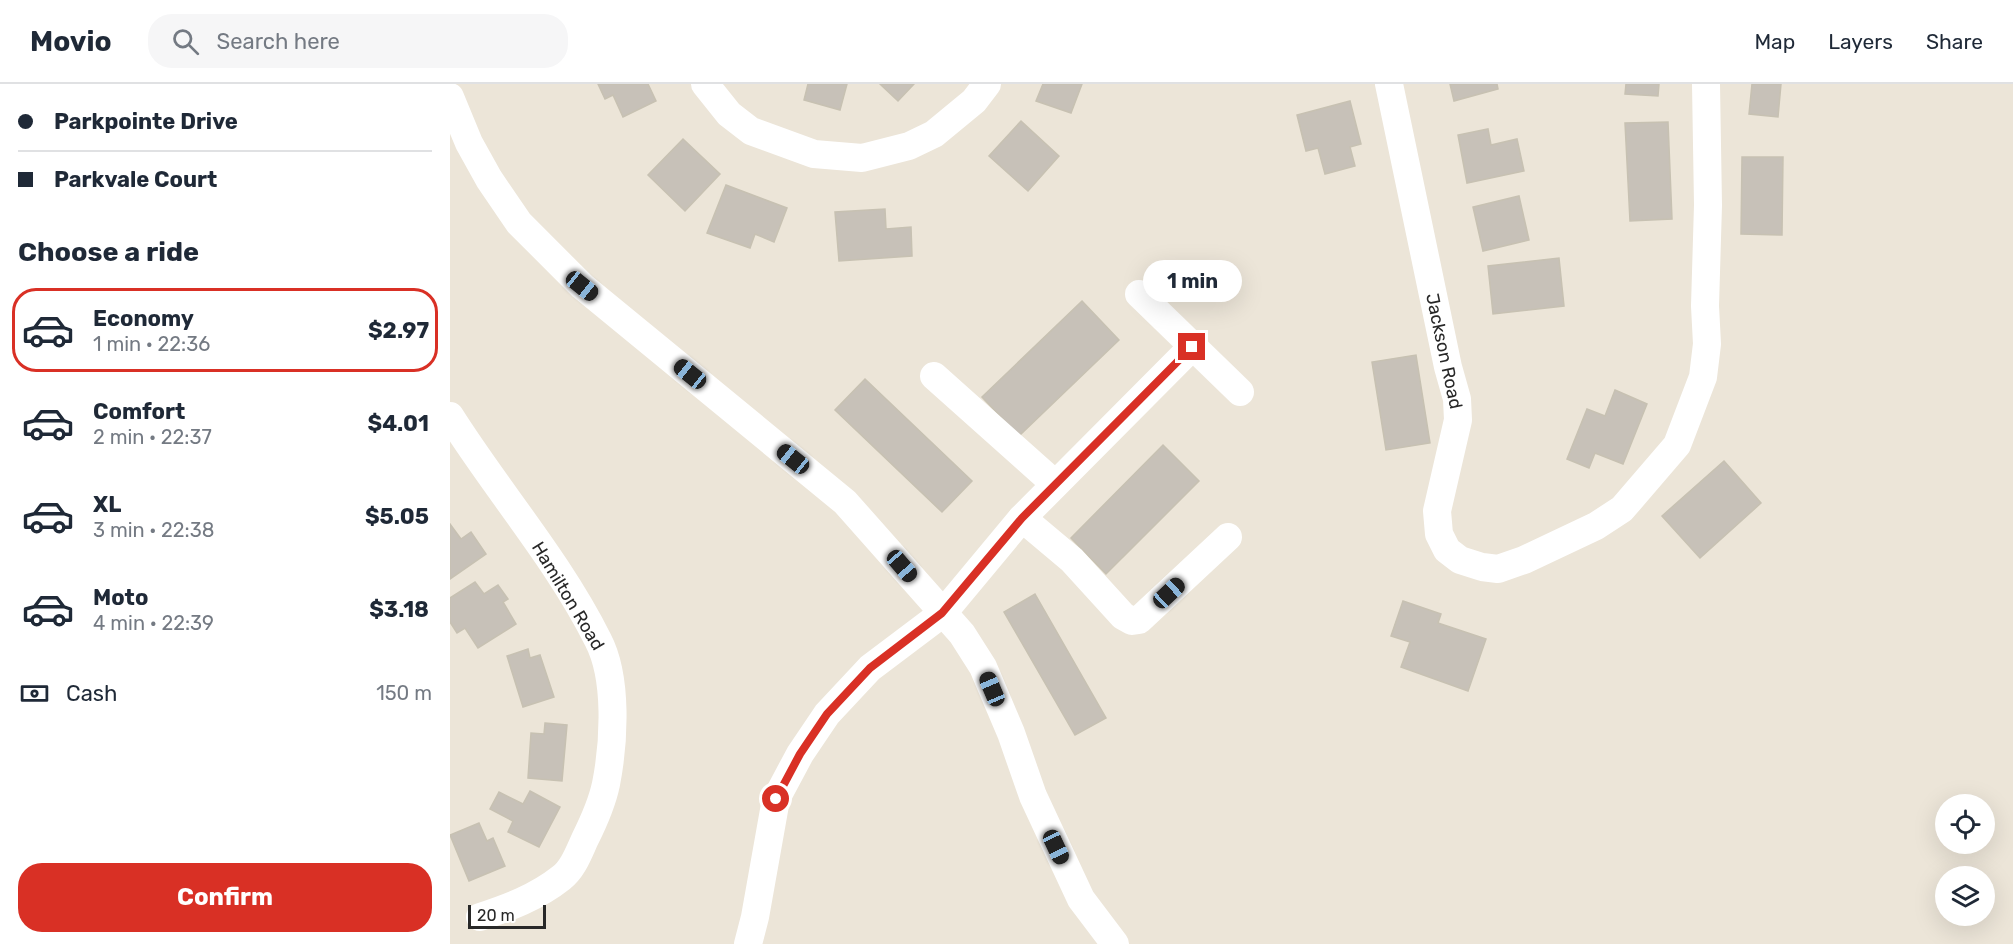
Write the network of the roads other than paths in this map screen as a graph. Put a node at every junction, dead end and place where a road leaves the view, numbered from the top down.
1 (705, 84) edge
2 (987, 84) edge
3 (1389, 84) edge
4 (1706, 84) edge
5 (450, 97) edge
6 (1138, 294) dead end
7 (1192, 347) junction
8 (934, 376) dead end
9 (1240, 392) dead end
10 (450, 416) edge
11 (1055, 484) junction
12 (1022, 518) junction
13 (1228, 537) dead end
14 (942, 613) junction
15 (480, 917) dead end
16 (748, 944) edge
17 (1115, 944) edge

1 - 2 street
3 - 4 street, Jackson Road
5 - 14 street
6 - 7 street
7 - 9 street
7 - 11 street
8 - 11 street
10 - 15 street, Hamilton Road
11 - 12 street
12 - 13 street
12 - 14 street
14 - 16 street
14 - 17 street

